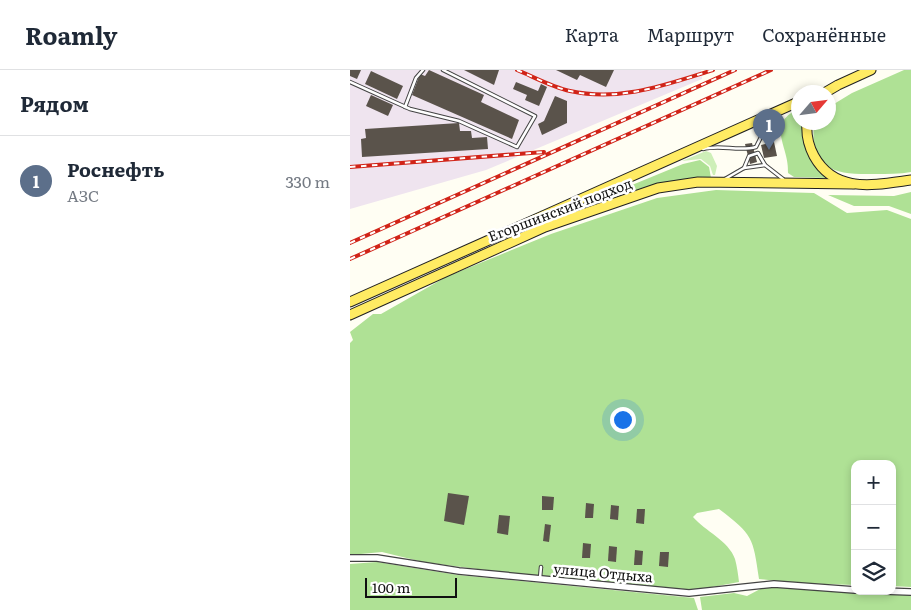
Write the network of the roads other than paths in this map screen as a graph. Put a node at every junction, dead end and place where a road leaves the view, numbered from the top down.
1 (423, 70) edge
2 (443, 70) edge
3 (872, 70) edge
4 (350, 82) edge
5 (838, 85) edge
6 (791, 105) edge
7 (405, 107) junction
8 (785, 108) junction
9 (808, 130) edge
10 (765, 165) junction
11 (654, 166) junction
12 (744, 168) junction
13 (911, 180) edge
14 (698, 182) junction
15 (788, 183) junction
16 (853, 184) junction
17 (350, 302) edge
18 (350, 315) edge
19 (350, 558) edge
20 (541, 566) dead end
21 (540, 580) junction
22 (851, 590) edge
23 (896, 591) edge
24 (911, 592) edge

1 - 7 lane
2 - 7 lane
3 - 5 main road
4 - 7 lane
6 - 8 main road, Егоршинский подход
8 - 11 main road, Егоршинский подход
8 - 11 lane
9 - 16 main road
10 - 12 lane
10 - 12 lane
10 - 15 lane
11 - 17 main road, Егоршинский подход
12 - 14 lane
13 - 16 main road, Егоршинский подход
14 - 15 main road, Егоршинский подход
14 - 18 main road, Егоршинский подход
15 - 16 main road, Егоршинский подход
19 - 21 street, улица Отдыха
20 - 21 lane
21 - 22 street, улица Отдыха
23 - 24 street

